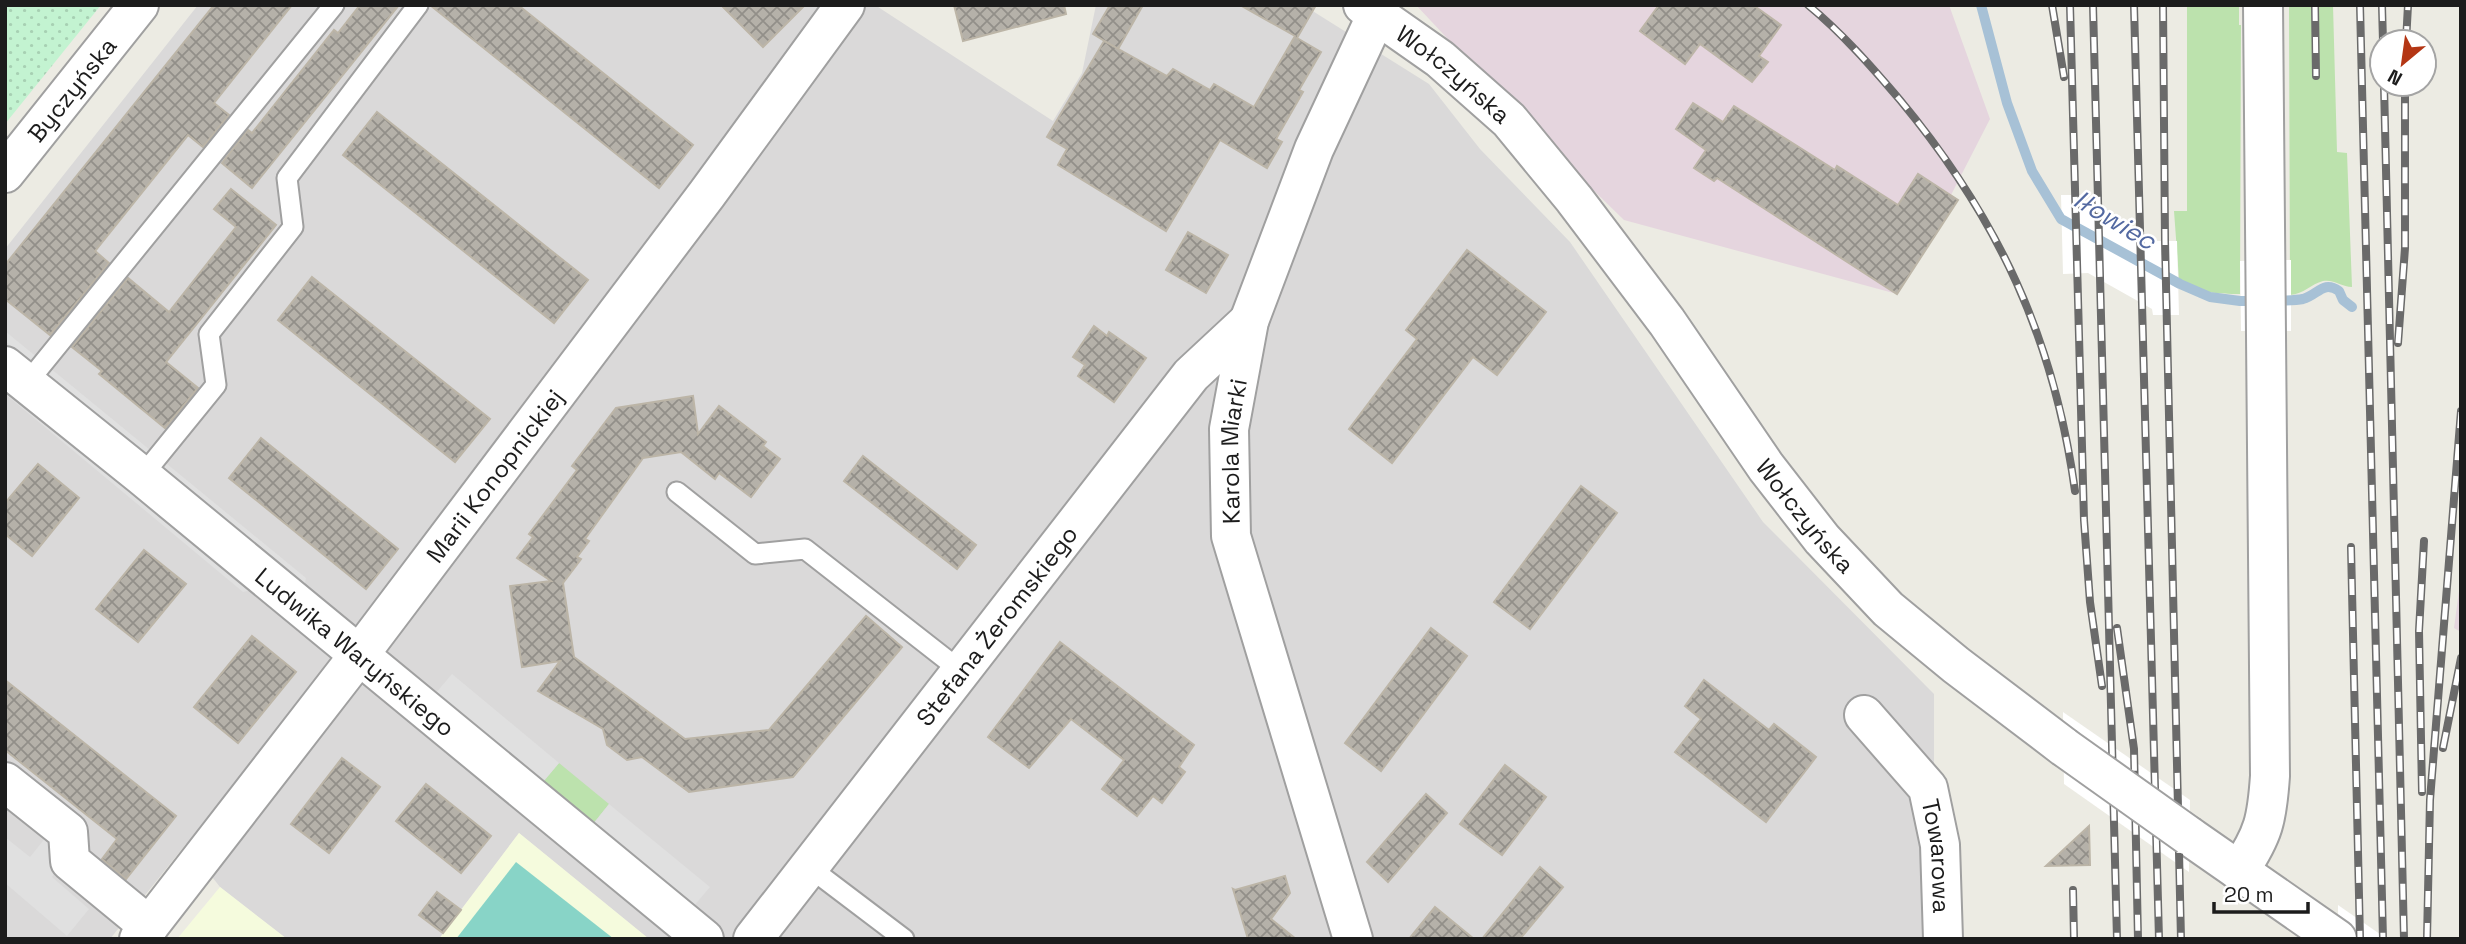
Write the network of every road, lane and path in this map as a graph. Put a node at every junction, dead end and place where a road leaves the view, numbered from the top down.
1 (139, 5) edge
2 (334, 5) edge
3 (418, 5) edge
4 (845, 5) edge
5 (2263, 5) edge
6 (1370, 10) edge
7 (5, 173) edge
8 (1249, 321) junction
9 (16, 374) edge
10 (142, 476) junction
11 (677, 492) dead end
12 (359, 655) junction
13 (961, 671) junction
14 (1864, 715) dead end
15 (5, 782) edge
16 (809, 867) junction
17 (2239, 871) junction
18 (144, 932) edge
19 (704, 939) edge
20 (753, 939) edge
21 (904, 939) edge
22 (1353, 939) edge
23 (1943, 939) edge
24 (2337, 939) edge

1 - 7 street, Byczyńska
2 - 9 lane
3 - 10 lane
4 - 12 street, Marii Konopnickiej
5 - 17 street
6 - 8 street, Karola Miarki
6 - 17 street, Wołczyńska, bridge
8 - 13 street, Stefana Żeromskiego
8 - 22 street, Karola Miarki
9 - 10 street, Ludwika Waryńskiego
10 - 12 street, Ludwika Waryńskiego
11 - 13 lane
12 - 18 street, Marii Konopnickiej
12 - 19 street, Ludwika Waryńskiego
13 - 16 street, Stefana Żeromskiego
14 - 23 street, Towarowa
15 - 18 street
16 - 20 street, Stefana Żeromskiego
16 - 21 lane
17 - 24 street, Wołczyńska

